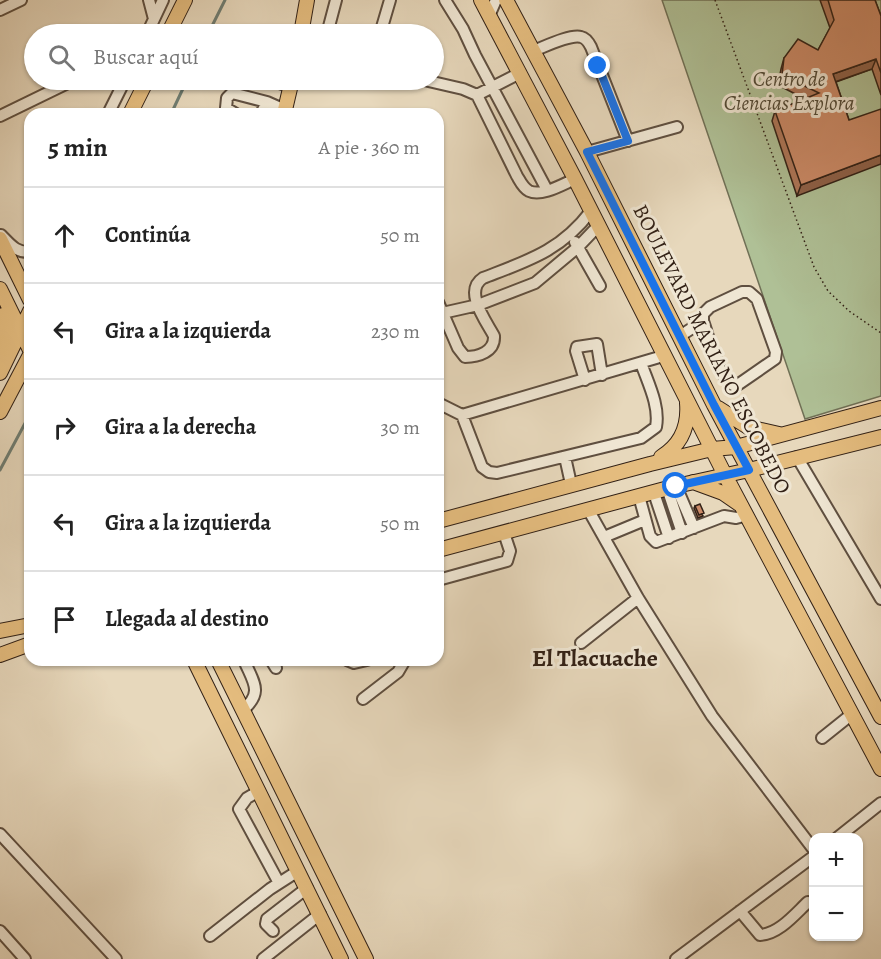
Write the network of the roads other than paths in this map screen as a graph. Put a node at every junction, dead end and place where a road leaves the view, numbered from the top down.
1 (21, 0) edge
2 (149, 0) edge
3 (163, 0) edge
4 (184, 0) edge
5 (307, 0) edge
6 (336, 0) edge
7 (390, 0) edge
8 (445, 0) edge
9 (481, 0) edge
10 (496, 0) edge
11 (506, 0) edge
12 (0, 10) edge
13 (489, 16) junction
14 (153, 19) junction
15 (151, 24) edge
16 (173, 24) edge
17 (305, 24) edge
18 (330, 24) edge
19 (383, 24) edge
20 (533, 51) junction
21 (520, 73) junction
22 (546, 75) junction
23 (444, 85) edge
24 (493, 86) junction
25 (53, 90) edge
26 (120, 90) edge
27 (142, 90) edge
28 (290, 90) edge
29 (477, 95) junction
30 (267, 102) junction
31 (111, 108) edge
32 (133, 108) edge
33 (226, 108) edge
34 (264, 108) edge
35 (278, 108) edge
36 (286, 108) edge
37 (0, 116) edge
38 (677, 127) dead end
39 (628, 141) junction
40 (587, 152) junction
41 (575, 179) junction
42 (547, 190) junction
43 (591, 211) junction
44 (599, 225) junction
45 (0, 233) edge
46 (571, 234) junction
47 (0, 239) edge
48 (578, 247) junction
49 (552, 249) junction
50 (24, 253) edge
51 (13, 265) junction
52 (558, 266) junction
53 (24, 268) edge
54 (600, 286) dead end
55 (24, 288) edge
56 (0, 289) edge
57 (478, 305) junction
58 (444, 309) edge
59 (1, 313) edge
60 (444, 320) edge
61 (703, 321) junction
62 (680, 336) junction
63 (24, 339) edge
64 (24, 348) edge
65 (0, 350) edge
66 (24, 352) edge
67 (663, 356) junction
68 (641, 363) junction
69 (0, 373) edge
70 (602, 375) junction
71 (585, 380) junction
72 (685, 395) junction
73 (714, 405) junction
74 (444, 407) edge
75 (881, 408) edge
76 (0, 412) edge
77 (462, 415) junction
78 (781, 434) junction
79 (881, 436) edge
80 (736, 447) junction
81 (712, 449) junction
82 (565, 457) junction
83 (797, 457) junction
84 (650, 464) junction
85 (749, 470) junction
86 (725, 475) junction
87 (693, 482) junction
88 (571, 484) junction
89 (666, 489) junction
90 (639, 496) junction
91 (589, 511) junction
92 (745, 511) junction
93 (444, 519) edge
94 (645, 520) junction
95 (694, 528) junction
96 (504, 533) junction
97 (682, 533) junction
98 (604, 537) junction
99 (669, 538) junction
100 (444, 548) edge
101 (444, 578) edge
102 (880, 595) edge
103 (638, 597) junction
104 (24, 626) edge
105 (0, 631) edge
106 (581, 643) dead end
107 (24, 646) edge
108 (24, 650) edge
109 (0, 655) edge
110 (197, 666) edge
111 (221, 666) edge
112 (246, 666) edge
113 (402, 666) edge
114 (363, 699) dead end
115 (243, 710) junction
116 (852, 714) junction
117 (881, 717) edge
118 (822, 738) dead end
119 (881, 769) edge
120 (259, 791) junction
121 (881, 803) edge
122 (842, 833) edge
123 (0, 834) edge
124 (809, 845) edge
125 (809, 859) edge
126 (298, 871) junction
127 (279, 883) junction
128 (307, 888) junction
129 (808, 902) dead end
130 (740, 911) junction
131 (320, 914) junction
132 (273, 931) dead end
133 (0, 932) edge
134 (210, 936) dead end
135 (25, 959) edge
136 (116, 959) edge
137 (262, 959) edge
138 (341, 959) edge
139 (366, 959) edge
140 (676, 959) edge

1 - 12 street
2 - 14 street
3 - 14 street
4 - 16 main road
5 - 17 main road
6 - 18 street
7 - 19 street
8 - 24 street
9 - 13 main road
10 - 13 street
11 - 20 main road, BOULEVARD MARIANO ESCOBEDO
13 - 21 main road
14 - 15 street
20 - 22 main road, BOULEVARD MARIANO ESCOBEDO
20 - 39 street
21 - 22 main road
21 - 24 street
21 - 41 main road
22 - 40 main road, BOULEVARD MARIANO ESCOBEDO
23 - 29 street
24 - 29 street
24 - 42 street
25 - 37 street
26 - 31 street
27 - 32 main road
28 - 36 main road
29 - 42 street
30 - 33 street
30 - 34 street
30 - 35 street
38 - 39 street
39 - 40 street
40 - 62 main road, BOULEVARD MARIANO ESCOBEDO
41 - 42 street
41 - 43 main road
43 - 44 main road
43 - 46 street
44 - 48 street
44 - 67 main road
45 - 50 street
46 - 48 street
46 - 49 street
47 - 51 main road
48 - 52 street
48 - 54 street
49 - 52 street
49 - 57 street
51 - 53 main road
51 - 55 main road
52 - 57 street
56 - 63 main road
57 - 58 street
57 - 60 street
59 - 65 main road
61 - 61 street
61 - 62 street
62 - 73 main road, BOULEVARD MARIANO ESCOBEDO
64 - 69 main road
66 - 76 main road
67 - 68 street
67 - 72 main road
68 - 70 street
68 - 82 street
70 - 71 street
70 - 71 street
71 - 77 street
72 - 81 main road
72 - 84 main road
73 - 78 main road
73 - 80 main road, BOULEVARD MARIANO ESCOBEDO
74 - 77 street
75 - 78 main road
77 - 82 street
78 - 80 main road
79 - 83 main road
80 - 81 main road
80 - 85 main road, BOULEVARD MARIANO ESCOBEDO
81 - 84 main road
81 - 86 main road
82 - 88 street
83 - 85 main road
83 - 102 street
84 - 88 main road
85 - 86 main road
85 - 117 main road, BOULEVARD MARIANO ESCOBEDO
86 - 87 main road
86 - 92 main road
87 - 89 main road
87 - 92 main road
88 - 93 main road
89 - 90 main road
89 - 95 street
89 - 97 street
89 - 99 street
90 - 91 main road
90 - 94 street
91 - 96 main road
91 - 98 street
92 - 95 street
92 - 116 main road
94 - 98 street
94 - 99 street
95 - 97 street
96 - 100 main road
96 - 101 street
97 - 99 street
98 - 103 street
103 - 106 street
103 - 124 street
104 - 105 main road
107 - 109 main road
108 - 109 main road
110 - 120 main road
111 - 115 main road
112 - 115 street
113 - 114 street
115 - 139 main road
116 - 118 street
116 - 119 main road
120 - 126 main road
120 - 127 street
121 - 122 street
123 - 136 street
125 - 130 street
126 - 127 street
126 - 128 main road
127 - 134 street
128 - 131 main road
128 - 132 street
129 - 130 street
130 - 140 street
131 - 137 street
131 - 138 main road
133 - 135 street

